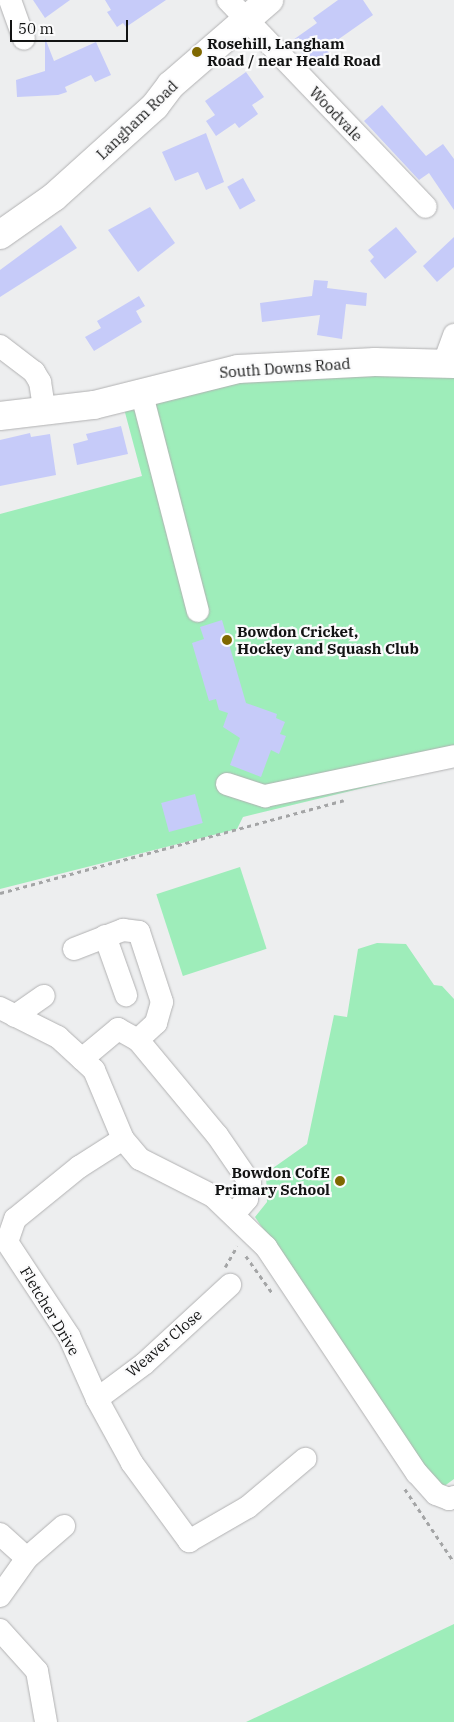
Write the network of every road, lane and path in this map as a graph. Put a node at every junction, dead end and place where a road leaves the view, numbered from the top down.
1 (10, 0) edge
2 (269, 0) edge
3 (237, 10) edge
4 (24, 39) dead end
5 (426, 207) dead end
6 (0, 235) edge
7 (454, 335) edge
8 (0, 346) edge
9 (449, 363) edge
10 (141, 391) junction
11 (45, 413) junction
12 (0, 416) edge
13 (198, 611) dead end
14 (454, 756) edge
15 (227, 784) dead end
16 (351, 798) dead end
17 (0, 892) edge
18 (105, 936) junction
19 (74, 949) dead end
20 (126, 995) dead end
21 (44, 996) dead end
22 (8, 1012) edge
23 (138, 1040) junction
24 (82, 1059) junction
25 (123, 1139) junction
26 (233, 1215) junction
27 (241, 1241) dead end
28 (230, 1285) joint
29 (97, 1399) junction
30 (305, 1459) dead end
31 (401, 1482) dead end
32 (454, 1497) edge
33 (64, 1526) dead end
34 (0, 1534) edge
35 (27, 1558) junction
36 (454, 1562) edge
37 (0, 1596) edge
38 (0, 1630) edge
39 (46, 1722) edge

1 - 4 street
2 - 3 main road, Langham Road
3 - 5 street, Woodvale
3 - 6 main road, Langham Road
7 - 9 street
8 - 11 street
9 - 10 main road, South Downs Road
10 - 11 main road, South Downs Road
10 - 13 street
11 - 12 main road, South Downs Road
14 - 15 street
16 - 17 path
18 - 19 street
18 - 20 street
18 - 23 street
21 - 22 street
22 - 24 street
23 - 24 street
23 - 26 street
24 - 25 street
25 - 26 street
25 - 29 street, Fletcher Drive
26 - 32 street
27 - 28 path
28 - 29 street, Weaver Close
29 - 30 street, Fletcher Drive
31 - 36 path
33 - 35 street
34 - 35 street
35 - 37 street
38 - 39 street

